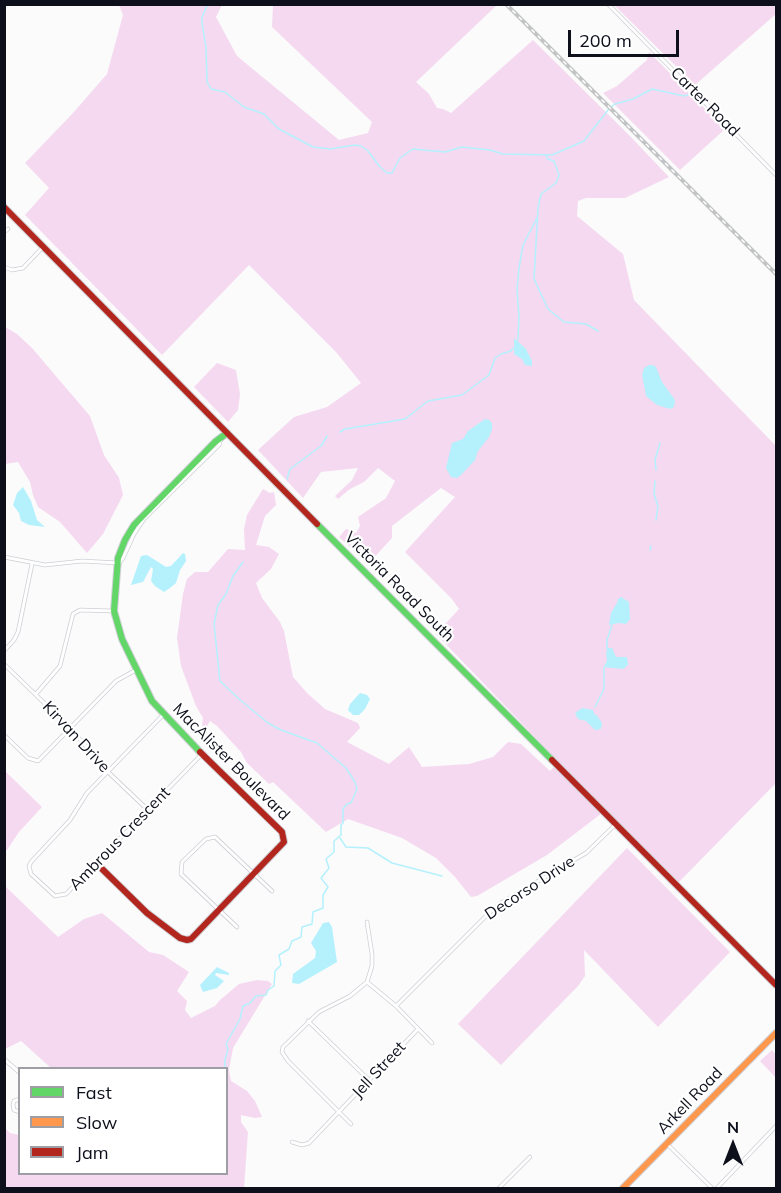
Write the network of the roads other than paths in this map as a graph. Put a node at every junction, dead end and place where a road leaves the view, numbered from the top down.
1 (608, 4) edge
2 (777, 175) edge
3 (4, 207) edge
4 (44, 246) junction
5 (4, 267) edge
6 (227, 433) junction
7 (4, 557) edge
8 (119, 563) junction
9 (32, 564) junction
10 (114, 611) junction
11 (4, 651) edge
12 (4, 664) edge
13 (136, 670) junction
14 (36, 694) junction
15 (163, 715) junction
16 (71, 729) junction
17 (4, 735) edge
18 (201, 755) junction
19 (108, 772) junction
20 (148, 810) junction
21 (617, 824) junction
22 (96, 863) junction
23 (254, 874) junction
24 (272, 891) dead end
25 (219, 910) junction
26 (367, 922) dead end
27 (237, 927) dead end
28 (368, 982) junction
29 (777, 985) edge
30 (396, 1006) junction
31 (308, 1021) junction
32 (418, 1029) junction
33 (777, 1033) edge
34 (432, 1043) dead end
35 (4, 1059) edge
36 (18, 1071) edge
37 (369, 1080) junction
38 (18, 1100) edge
39 (18, 1111) edge
40 (339, 1112) junction
41 (351, 1124) dead end
42 (777, 1126) edge
43 (292, 1142) dead end
44 (667, 1144) junction
45 (530, 1157) dead end
46 (501, 1188) edge
47 (623, 1188) edge
48 (712, 1188) edge
49 (717, 1188) edge

1 - 2 street, Carter Road
3 - 4 main road, Victoria Road South
4 - 5 street
4 - 6 main road, Victoria Road South
6 - 8 main road, MacAlister Boulevard
6 - 21 main road, Victoria Road South
7 - 9 street
8 - 9 street
8 - 10 main road, MacAlister Boulevard
9 - 11 street
10 - 13 main road, MacAlister Boulevard
10 - 14 street
12 - 14 street, Kirvan Drive
13 - 15 main road, MacAlister Boulevard
13 - 16 street
14 - 16 street, Kirvan Drive
15 - 18 main road, MacAlister Boulevard
15 - 19 street, Ambrous Crescent
16 - 17 street
16 - 19 street, Kirvan Drive
18 - 20 street, Ambrous Crescent
18 - 23 main road, MacAlister Boulevard
19 - 20 street, Kirvan Drive
19 - 22 street, Ambrous Crescent
20 - 22 street, Ambrous Crescent
21 - 29 main road, Victoria Road South
21 - 30 street, Decorso Drive
22 - 25 main road, MacAlister Boulevard
23 - 24 street
23 - 25 main road, MacAlister Boulevard
23 - 25 street
25 - 27 street
26 - 28 street
28 - 30 street
28 - 31 street
30 - 32 street
31 - 37 street
31 - 40 street
32 - 34 street
32 - 37 street, Jell Street
33 - 44 main road, Arkell Road
35 - 36 street
37 - 40 street, Jell Street
38 - 39 street
40 - 41 street
40 - 43 street, Jell Street
42 - 49 street
44 - 47 main road, Arkell Road
44 - 48 street
45 - 46 street

